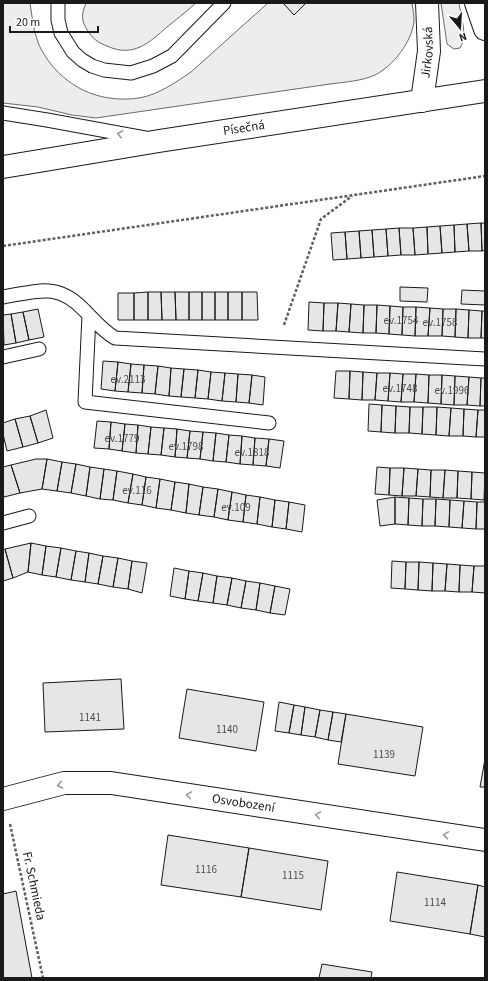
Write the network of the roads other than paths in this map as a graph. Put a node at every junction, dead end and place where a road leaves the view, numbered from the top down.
1 (58, 3) edge
2 (224, 3) edge
3 (427, 3) edge
4 (476, 3) edge
5 (485, 29) edge
6 (485, 91) edge
7 (422, 101) junction
8 (3, 114) edge
9 (159, 141) junction
10 (3, 167) edge
11 (3, 297) edge
12 (89, 315) junction
13 (38, 349) dead end
14 (3, 357) edge
15 (485, 359) edge
16 (269, 422) dead end
17 (29, 516) dead end
18 (3, 523) edge
19 (4, 798) edge
20 (485, 840) edge

1 - 2 lane
3 - 7 street, Jirkovská
4 - 5 street
6 - 7 street, Písečná
7 - 9 street, Písečná
9 -> 8 lane
9 - 10 street, Písečná
11 - 12 lane
12 - 15 lane
12 - 16 lane
13 - 14 lane
17 - 18 lane
20 -> 19 street, Osvobození

